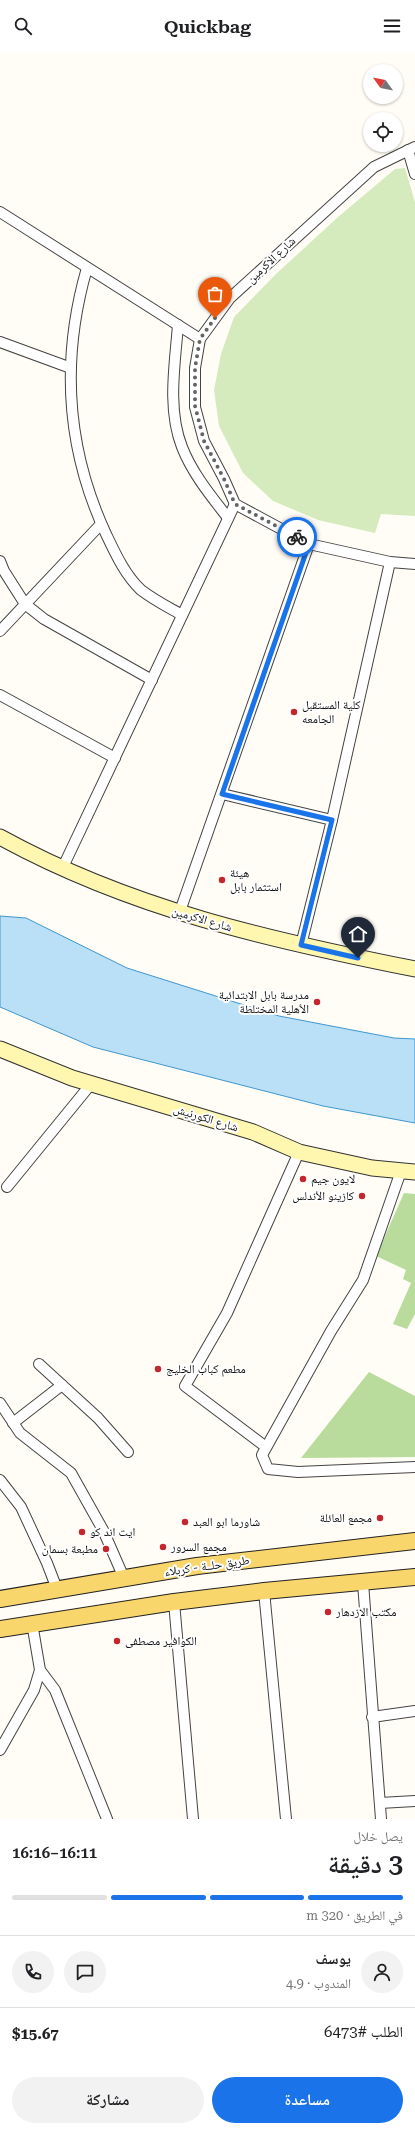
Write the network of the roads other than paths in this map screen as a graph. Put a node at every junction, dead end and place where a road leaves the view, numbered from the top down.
1 (411, 149) edge
2 (415, 174) edge
3 (0, 212) edge
4 (87, 268) junction
5 (178, 325) junction
6 (200, 339) junction
7 (0, 342) edge
8 (71, 368) junction
9 (235, 504) junction
10 (228, 518) junction
11 (101, 524) junction
12 (309, 544) junction
13 (0, 561) edge
14 (390, 562) junction
15 (415, 564) edge
16 (25, 604) junction
17 (182, 615) junction
18 (0, 631) edge
19 (152, 680) junction
20 (0, 695) edge
21 (115, 758) junction
22 (222, 794) junction
23 (332, 820) junction
24 (0, 837) edge
25 (62, 869) junction
26 (179, 914) junction
27 (301, 945) junction
28 (415, 969) edge
29 (0, 1048) edge
30 (92, 1084) junction
31 (299, 1152) junction
32 (408, 1172) edge
33 (7, 1187) dead end
34 (39, 1364) dead end
35 (62, 1385) junction
36 (0, 1403) edge
37 (14, 1423) junction
38 (266, 1447) junction
39 (128, 1452) dead end
40 (415, 1467) edge
41 (0, 1480) edge
42 (415, 1541) edge
43 (415, 1577) edge
44 (124, 1578) junction
45 (363, 1583) junction
46 (57, 1589) junction
47 (264, 1591) junction
48 (0, 1599) edge
49 (174, 1602) junction
50 (32, 1622) junction
51 (0, 1629) edge
52 (40, 1670) junction
53 (415, 1711) edge
54 (372, 1717) junction
55 (1, 1746) edge
56 (415, 1801) edge
57 (380, 1803) junction
58 (104, 1817) edge
59 (193, 1819) edge
60 (286, 1819) edge
61 (382, 1819) edge

1 - 2 street
1 - 6 street, شارع الاكرمين
3 - 4 street
4 - 5 street
4 - 8 street
5 - 6 street
5 - 10 street
6 - 9 street, شارع الاكرمين
7 - 8 street
8 - 11 street
9 - 10 street
9 - 12 street
10 - 17 street
11 - 16 street
11 - 17 street
12 - 14 street
12 - 22 street
13 - 16 street
14 - 15 street
14 - 23 street
16 - 18 street
16 - 19 street
17 - 19 street
19 - 21 street
20 - 21 street
21 - 25 street
22 - 23 street
22 - 26 street
23 - 27 street
24 - 25 street, شارع الاكرمين
25 - 26 street, شارع الاكرمين
26 - 27 street, شارع الاكرمين
27 - 28 street, شارع الاكرمين
29 - 30 street, شارع الكورنيش
30 - 31 street, شارع الكورنيش
30 - 33 street
31 - 32 street, شارع الكورنيش
31 - 38 street
32 - 38 street
34 - 35 street
35 - 37 street
35 - 39 street
36 - 37 street
37 - 44 street
38 - 40 street
41 - 46 street
42 - 44 main road, طريق حلــة - كربلاء
43 - 45 main road
44 - 46 main road, طريق حلــة - كربلاء
45 - 47 main road
45 - 54 street
46 - 48 main road, طريق حلــة - كربلاء
47 - 49 main road
47 - 60 street
49 - 50 main road
49 - 59 street
50 - 51 main road
50 - 52 street
52 - 55 street
52 - 58 street
53 - 54 street
54 - 57 street
56 - 57 street
57 - 61 street

